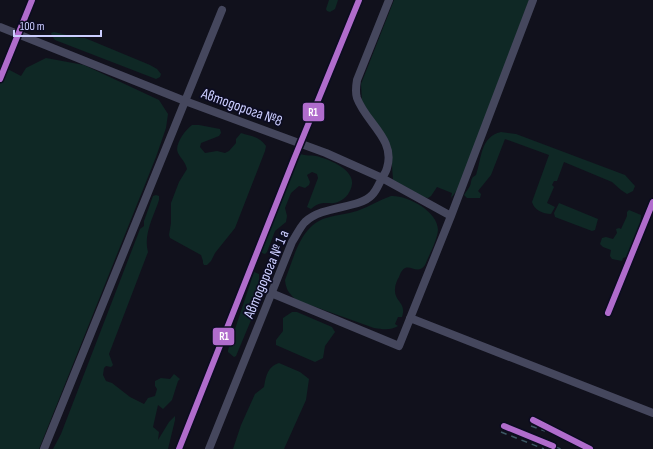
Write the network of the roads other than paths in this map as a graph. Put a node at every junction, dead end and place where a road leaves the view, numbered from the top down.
1 (389, 0) edge
2 (533, 0) edge
3 (222, 10) dead end
4 (0, 26) edge
5 (185, 101) junction
6 (382, 178) junction
7 (451, 216) junction
8 (271, 293) junction
9 (410, 318) junction
10 (653, 413) edge
11 (44, 449) edge
12 (209, 449) edge

1 - 6 street, Автодорога № 1 а
2 - 7 street
3 - 5 street
4 - 5 street, Автодорога №8
5 - 6 street, Автодорога №8
5 - 11 street
6 - 7 street, Автодорога №8
6 - 8 street, Автодорога № 1 а
7 - 9 street
8 - 9 street
8 - 12 street, Автодорога № 1 а
9 - 10 street

